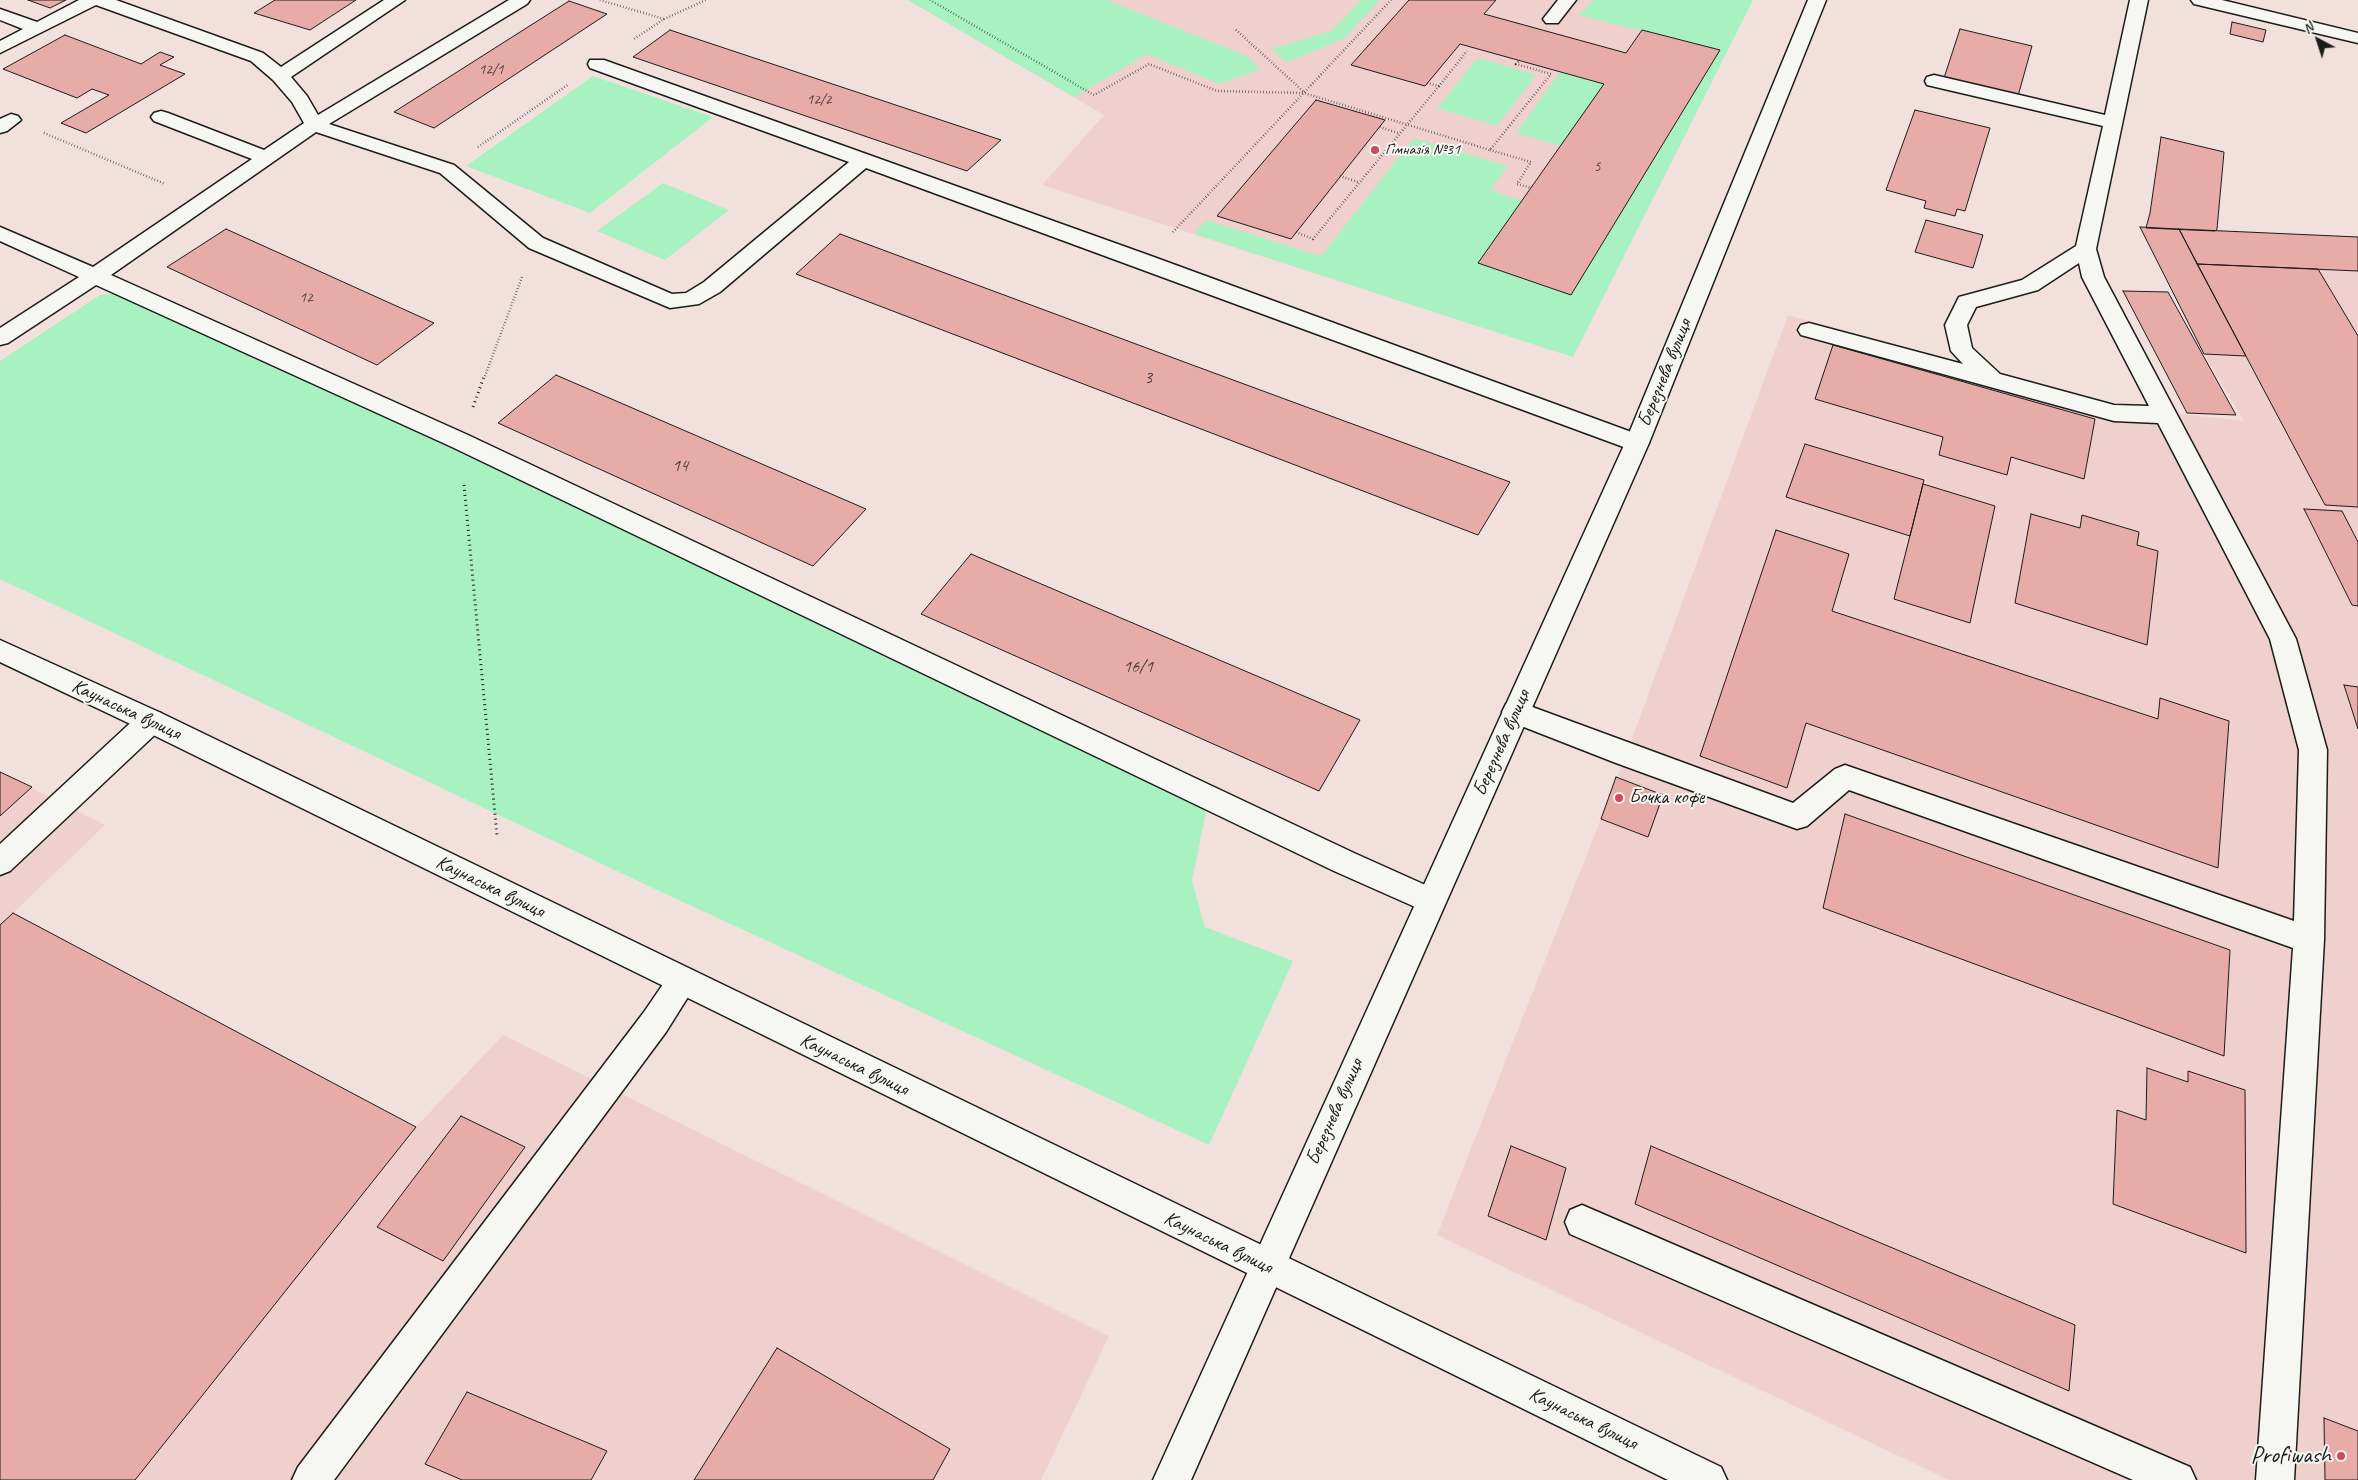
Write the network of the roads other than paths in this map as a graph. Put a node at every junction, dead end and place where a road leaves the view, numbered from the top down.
1 (92, 0) edge
2 (99, 0) edge
3 (396, 0) edge
4 (521, 0) edge
5 (1567, 0) edge
6 (1817, 0) edge
7 (2139, 0) edge
8 (2200, 0) edge
9 (0, 14) edge
10 (1552, 18) dead end
11 (38, 28) junction
12 (2358, 38) edge
13 (0, 48) edge
14 (597, 64) dead end
15 (280, 76) junction
16 (1934, 82) dead end
17 (161, 117) dead end
18 (2113, 123) junction
19 (314, 125) junction
20 (267, 158) junction
21 (863, 160) junction
22 (0, 233) edge
23 (2086, 249) junction
24 (96, 275) junction
25 (1809, 330) dead end
26 (0, 338) edge
27 (1995, 380) junction
28 (2165, 415) junction
29 (1636, 442) junction
30 (0, 650) edge
31 (1516, 712) junction
32 (151, 721) junction
33 (0, 862) edge
34 (1431, 900) junction
35 (2309, 940) junction
36 (683, 981) junction
37 (1582, 1222) dead end
38 (1266, 1266) junction
39 (311, 1480) edge
40 (1172, 1480) edge
41 (1708, 1480) edge
42 (2177, 1480) edge
43 (2275, 1480) edge

1 - 11 street
2 - 15 street
3 - 15 street
4 - 19 street
5 - 10 street
6 - 29 street, Березнева вулиця
7 - 18 street
8 - 12 street
9 - 11 street
11 - 13 street
14 - 21 street
15 - 19 street
16 - 18 street
17 - 20 street
18 - 23 street
19 - 20 street
19 - 21 street
20 - 24 street
21 - 29 street
22 - 24 street
23 - 27 street
23 - 28 street
24 - 26 street
24 - 34 street
25 - 27 street
27 - 28 street
28 - 35 street
29 - 31 street, Березнева вулиця
30 - 32 street, Каунаська вулиця
31 - 34 street, Березнева вулиця
31 - 35 street
32 - 33 street
32 - 36 street, Каунаська вулиця
34 - 38 street, Березнева вулиця
35 - 43 street
36 - 38 street, Каунаська вулиця
36 - 39 street
37 - 42 street
38 - 40 street, Березнева вулиця
38 - 41 street, Каунаська вулиця

